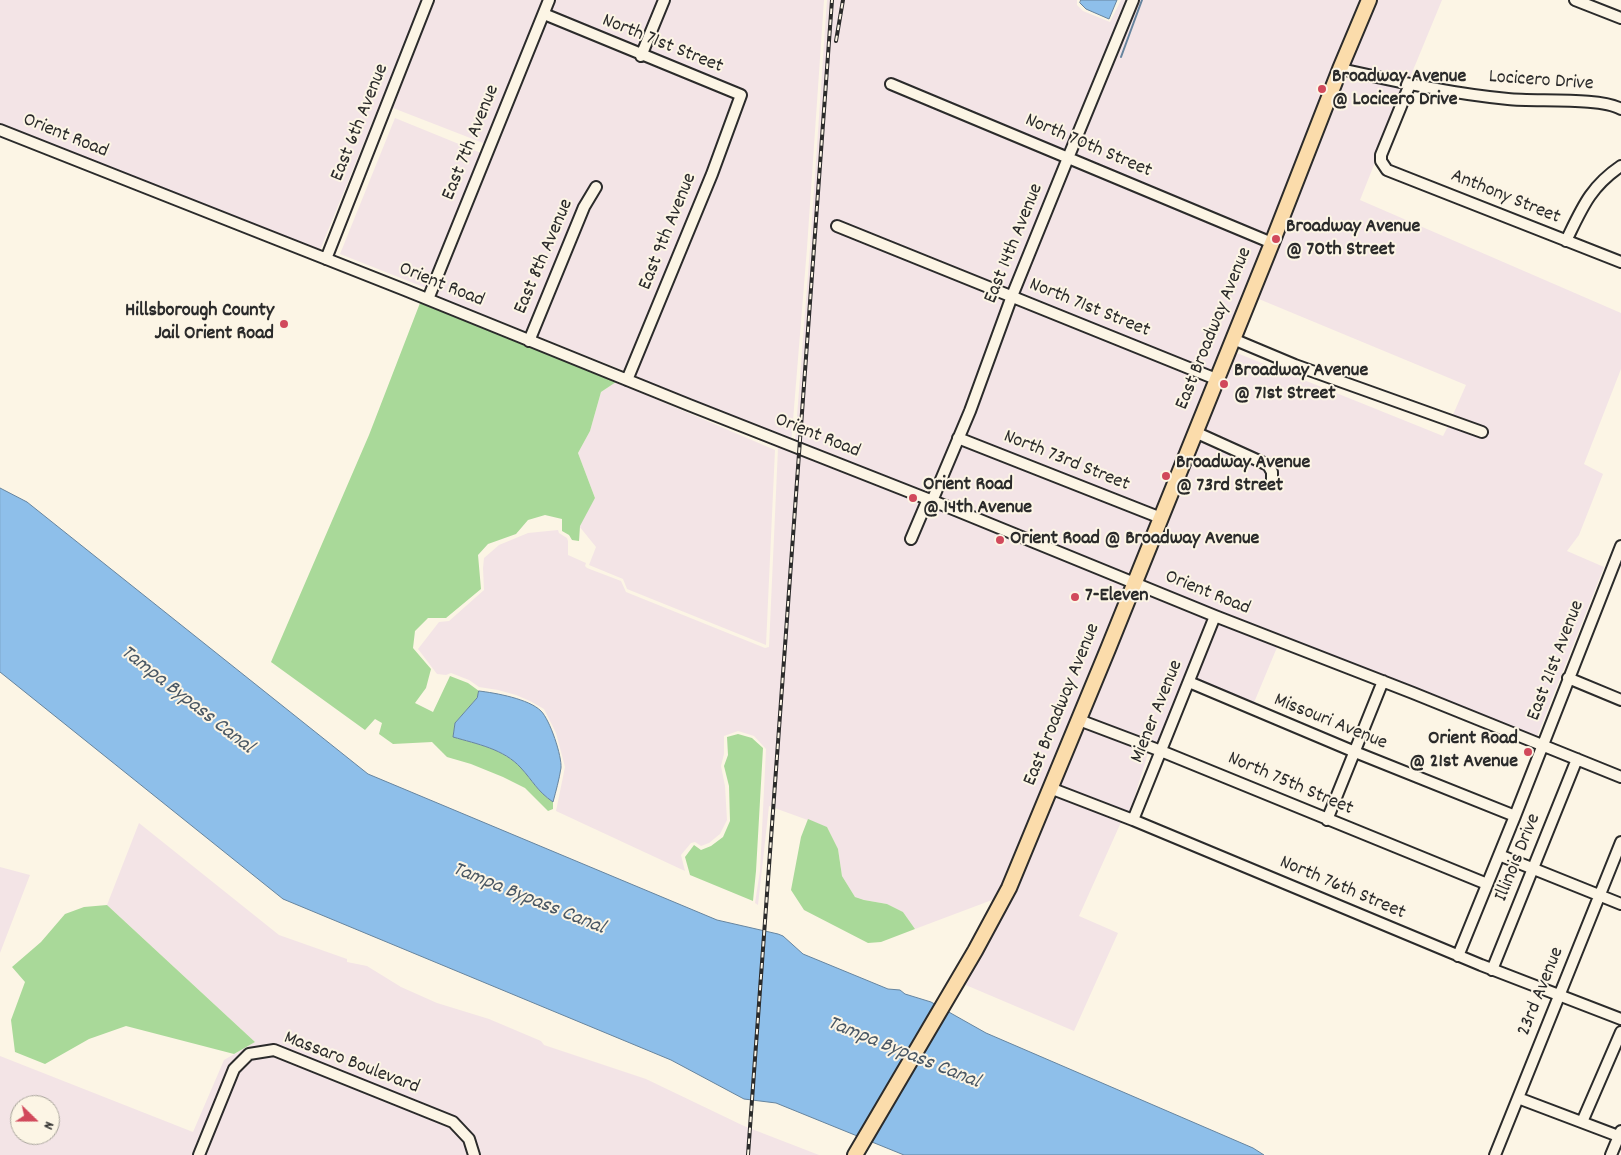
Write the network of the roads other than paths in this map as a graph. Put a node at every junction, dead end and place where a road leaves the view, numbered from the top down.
1 (428, 0) edge
2 (549, 0) edge
3 (664, 0) edge
4 (1133, 0) edge
5 (1369, 0) edge
6 (1575, 0) edge
7 (544, 14) junction
8 (1621, 18) edge
9 (641, 56) junction
10 (1340, 69) junction
11 (891, 84) dead end
12 (1410, 84) junction
13 (740, 95) joint
14 (1621, 109) edge
15 (0, 130) edge
16 (1068, 158) junction
17 (1621, 166) edge
18 (596, 187) dead end
19 (837, 226) dead end
20 (1566, 241) junction
21 (1272, 243) junction
22 (326, 259) junction
23 (1621, 262) edge
24 (1012, 296) junction
25 (428, 299) junction
26 (1233, 339) junction
27 (529, 341) junction
28 (1216, 379) junction
29 (626, 380) junction
30 (1195, 432) junction
31 (1482, 432) dead end
32 (958, 438) junction
33 (1272, 481) dead end
34 (930, 500) junction
35 (1161, 518) junction
36 (911, 539) dead end
37 (1621, 546) edge
38 (1134, 584) junction
39 (1215, 616) junction
40 (1568, 678) junction
41 (1383, 681) junction
42 (1189, 682) junction
43 (1621, 700) edge
44 (1079, 720) junction
45 (1543, 746) junction
46 (1161, 751) junction
47 (1355, 752) junction
48 (1577, 760) junction
49 (1621, 777) edge
50 (1050, 788) junction
51 (1515, 816) junction
52 (1133, 820) junction
53 (1327, 820) junction
54 (1621, 842) edge
55 (1499, 855) junction
56 (1534, 868) junction
57 (1487, 884) junction
58 (1600, 896) junction
59 (1621, 904) edge
60 (1458, 956) junction
61 (1492, 970) junction
62 (1560, 995) junction
63 (1621, 1019) edge
64 (1621, 1032) edge
65 (1518, 1098) junction
66 (1582, 1122) junction
67 (1620, 1134) edge
68 (857, 1152) edge
69 (198, 1155) edge
70 (474, 1155) edge
71 (1495, 1155) edge
72 (1611, 1155) edge

1 - 22 street, East 6th Avenue
2 - 7 street, East 7th Avenue
3 - 9 street
4 - 16 street, East 14th Avenue
5 - 10 main road, East Broadway Avenue
6 - 8 street
7 - 9 street, North 71st Street
7 - 25 street, East 7th Avenue
9 - 13 street, North 71st Street
10 - 12 street, Locicero Drive
10 - 21 main road, East Broadway Avenue
11 - 16 street, North 70th Street
12 - 14 street, Locicero Drive
12 - 20 street, Anthony Street
13 - 29 street, East 9th Avenue
15 - 22 street, Orient Road
16 - 21 street, North 70th Street
16 - 24 street, East 14th Avenue
17 - 20 street
18 - 27 street, East 8th Avenue
19 - 24 street, North 71st Street
20 - 23 street, Anthony Street
21 - 26 main road, East Broadway Avenue
22 - 25 street, Orient Road
24 - 28 street, North 71st Street
24 - 32 street, East 14th Avenue
25 - 27 street, Orient Road
26 - 28 main road, East Broadway Avenue
26 - 31 street
27 - 29 street, Orient Road
28 - 30 main road, East Broadway Avenue
29 - 34 street, Orient Road
30 - 33 street
30 - 35 main road, East Broadway Avenue
32 - 34 street, East 14th Avenue
32 - 35 street, North 73rd Street
34 - 36 street, East 14th Avenue
34 - 38 street, Orient Road
35 - 38 main road, East Broadway Avenue
37 - 40 street, East 21st Avenue
38 - 39 street, Orient Road
38 - 44 main road, East Broadway Avenue
39 - 41 street, Orient Road
39 - 42 street, Miener Avenue
40 - 43 street
40 - 45 street, East 21st Avenue
41 - 45 street, Orient Road
41 - 47 street
42 - 46 street, Miener Avenue
42 - 47 street, Missouri Avenue
44 - 46 street, North 75th Street
44 - 50 main road, East Broadway Avenue
45 - 48 street, Orient Road
45 - 51 street, East 21st Avenue
46 - 52 street, Miener Avenue
46 - 53 street, North 75th Street
47 - 51 street, Missouri Avenue
47 - 53 street
48 - 49 street, Orient Road
48 - 56 street, Illinois Drive
50 - 52 street, North 76th Street
50 - 68 main road, East Broadway Avenue
51 - 55 street, East 21st Avenue
52 - 60 street, North 76th Street
53 - 57 street, North 75th Street
54 - 58 street, 23rd Avenue
55 - 56 street
55 - 57 street, East 21st Avenue
56 - 58 street
56 - 61 street, Illinois Drive
57 - 60 street, East 21st Avenue
58 - 59 street
58 - 62 street, 23rd Avenue
60 - 61 street, North 76th Street
61 - 62 street, North 76th Street
62 - 63 street, North 76th Street
62 - 65 street, 23rd Avenue
64 - 66 street
65 - 66 street
65 - 71 street, 23rd Avenue
66 - 67 street
67 - 72 street
69 - 70 street, Massaro Boulevard

